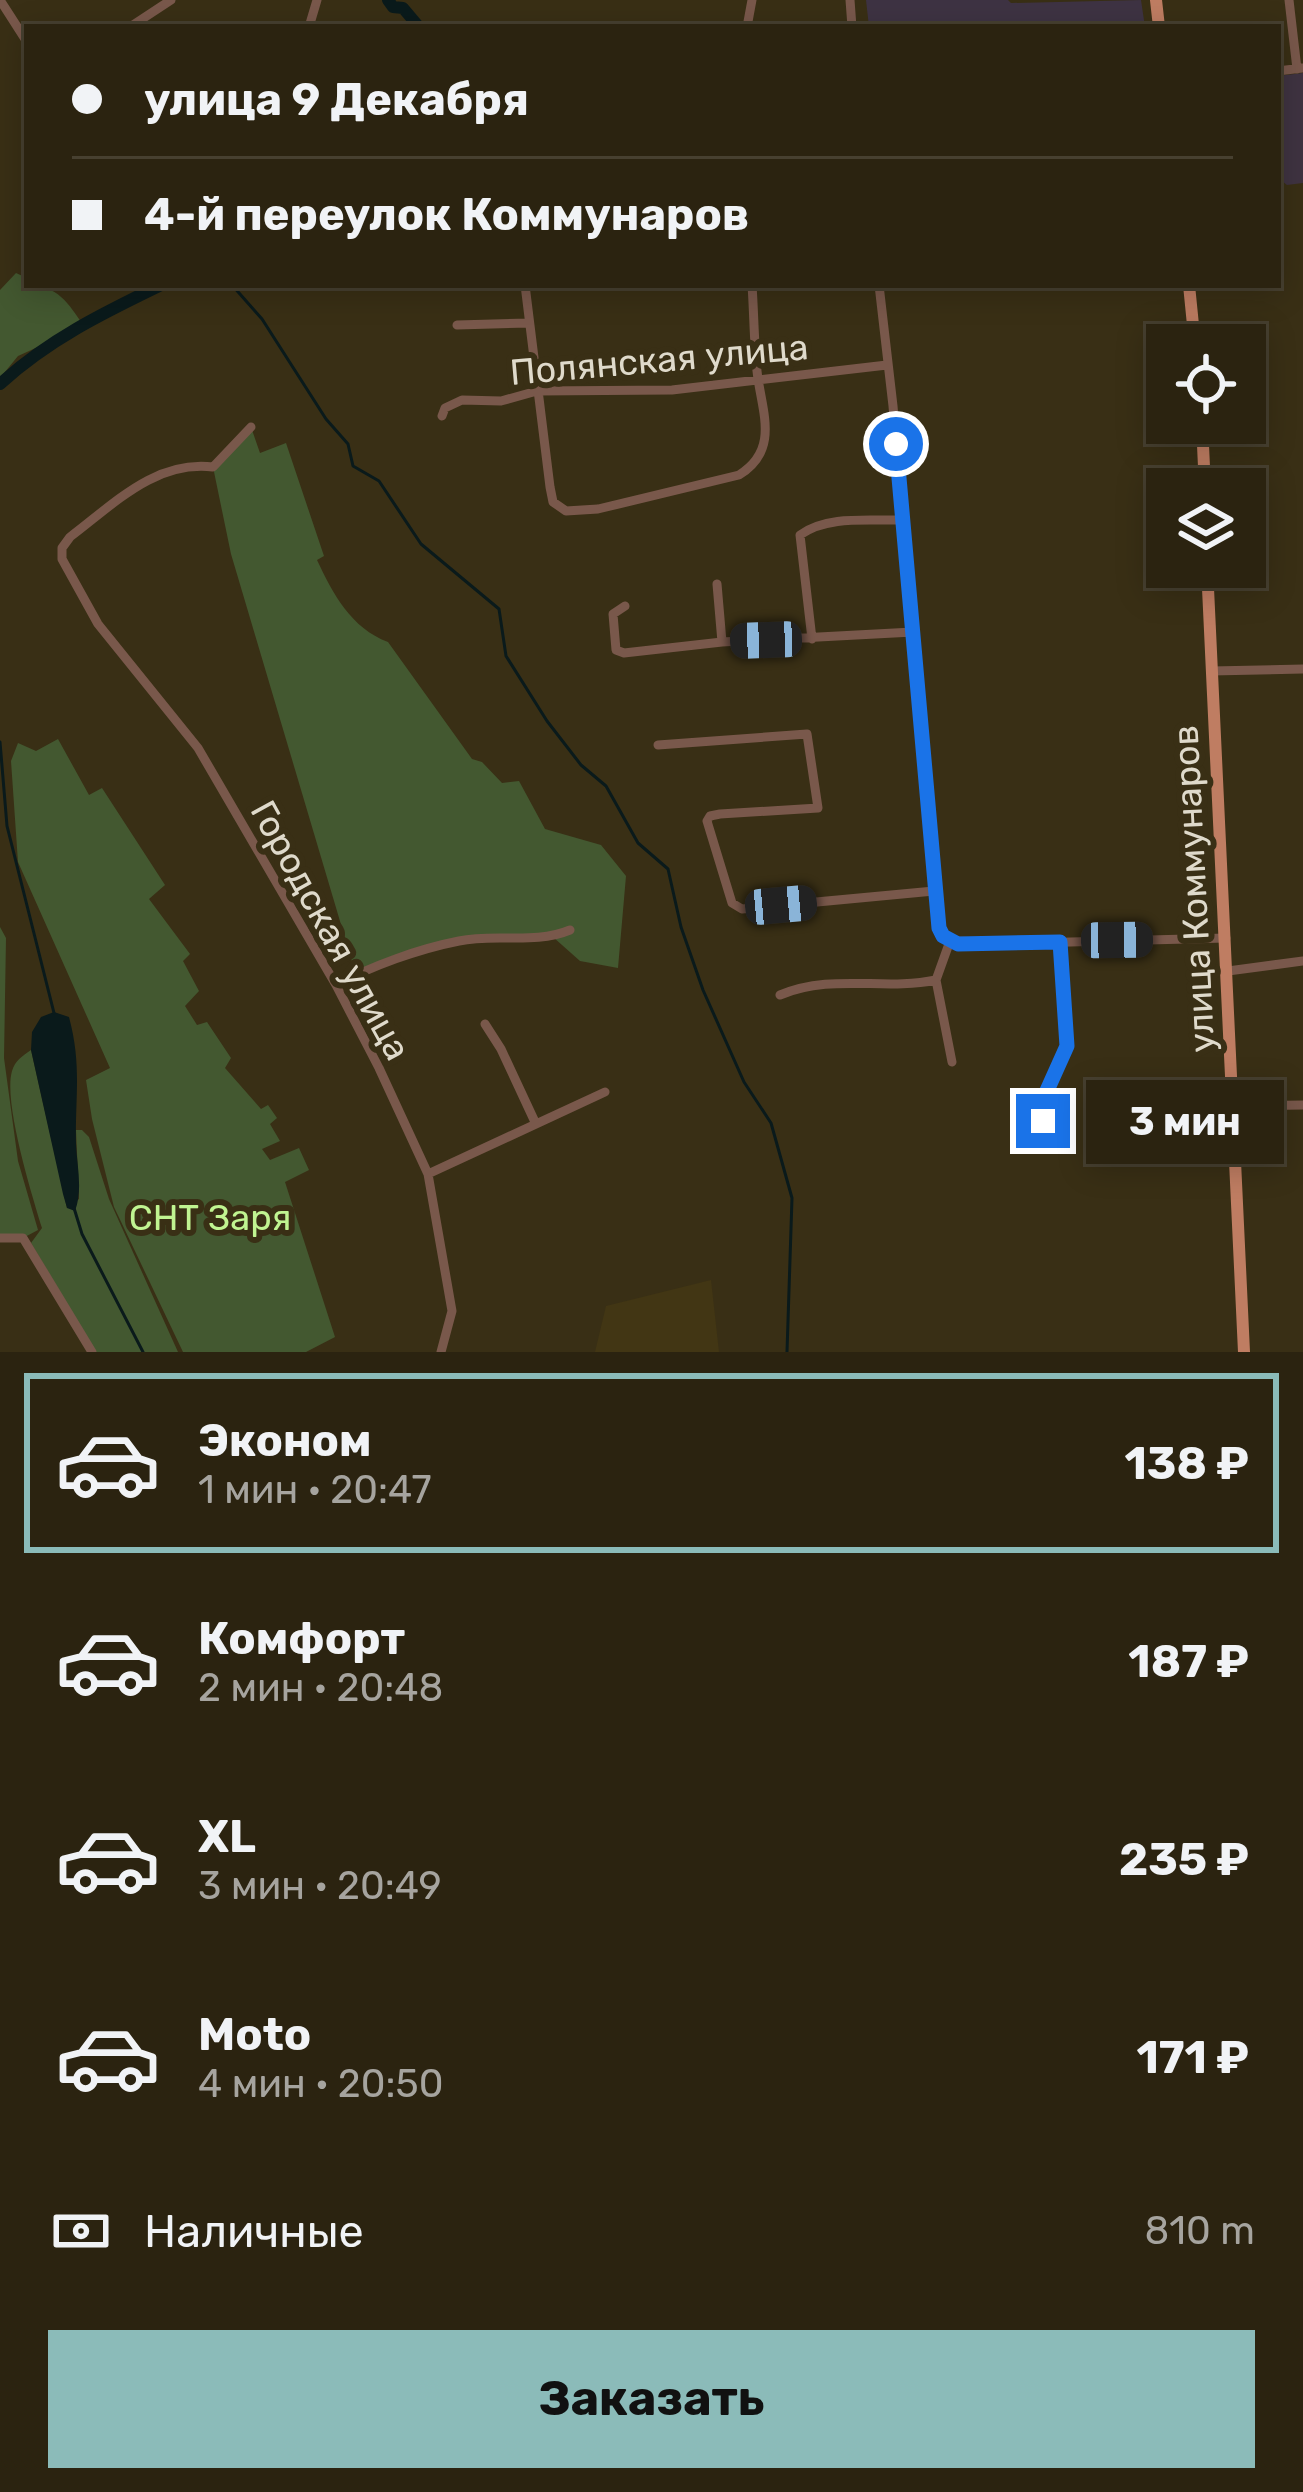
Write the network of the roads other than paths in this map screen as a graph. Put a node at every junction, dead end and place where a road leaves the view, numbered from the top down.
1 (0, 0) edge
2 (171, 0) edge
3 (1289, 0) edge
4 (135, 24) edge
5 (24, 37) edge
6 (1300, 68) edge
7 (525, 288) edge
8 (752, 288) edge
9 (879, 288) edge
10 (1189, 288) edge
11 (528, 323) junction
12 (1193, 324) edge
13 (457, 325) dead end
14 (887, 365) junction
15 (757, 378) junction
16 (537, 391) junction
17 (442, 416) dead end
18 (251, 428) dead end
19 (902, 520) junction
20 (717, 584) dead end
21 (1208, 588) edge
22 (626, 606) dead end
23 (913, 632) junction
24 (812, 639) junction
25 (722, 642) junction
26 (1303, 669) edge
27 (1211, 671) junction
28 (658, 745) dead end
29 (934, 891) junction
30 (570, 930) dead end
31 (1226, 938) junction
32 (950, 941) junction
33 (1060, 942) junction
34 (1303, 961) edge
35 (1228, 971) junction
36 (937, 980) junction
37 (336, 986) junction
38 (779, 995) dead end
39 (485, 1024) dead end
40 (952, 1063) dead end
41 (605, 1092) dead end
42 (1303, 1105) edge
43 (1233, 1106) junction
44 (1043, 1121) dead end
45 (535, 1122) junction
46 (428, 1174) junction
47 (0, 1238) edge
48 (92, 1352) edge
49 (441, 1352) edge
50 (1244, 1352) edge

1 - 5 street
2 - 4 street
3 - 6 street
7 - 11 street
8 - 15 street
9 - 14 street
10 - 12 main road
11 - 13 street
11 - 16 street
14 - 15 street, Полянская улица
14 - 19 street
15 - 16 street, Полянская улица
15 - 16 street
16 - 17 street, Полянская улица
18 - 37 street, Городская улица
19 - 23 street
19 - 24 street
20 - 25 street
21 - 27 main road, улица Коммунаров
22 - 25 street
23 - 24 street
23 - 29 street
24 - 25 street
26 - 27 street
27 - 31 main road, улица Коммунаров
28 - 29 street
29 - 32 street
30 - 37 street
31 - 33 street
31 - 35 main road, улица Коммунаров
32 - 33 street
32 - 36 street
33 - 44 street
34 - 35 street
35 - 43 main road, улица Коммунаров
36 - 38 street
36 - 40 street
37 - 46 street, Городская улица
39 - 45 street
41 - 45 street
42 - 43 street
43 - 50 main road, улица Коммунаров
45 - 46 street
46 - 49 street, Городская улица
47 - 48 street

